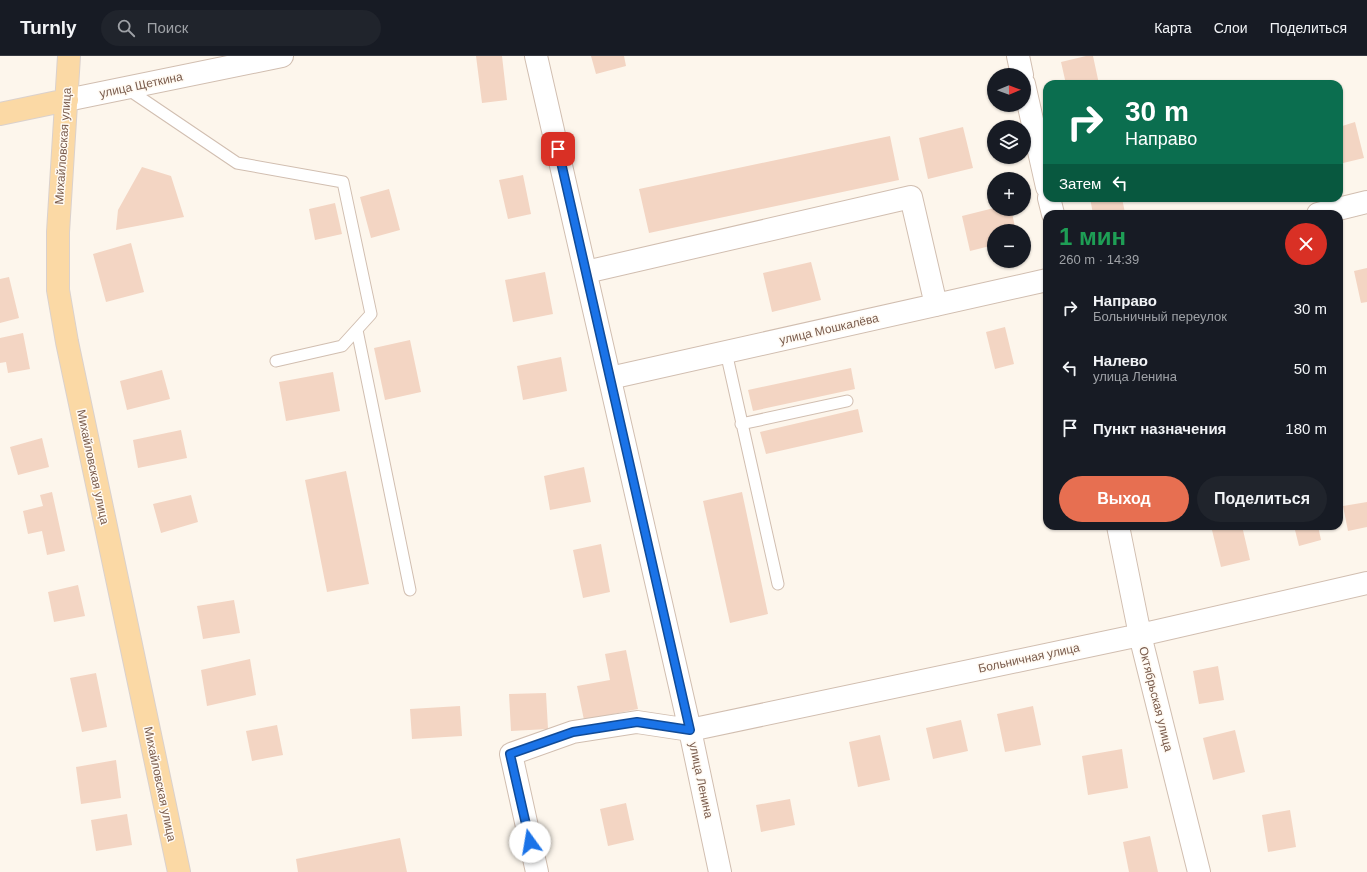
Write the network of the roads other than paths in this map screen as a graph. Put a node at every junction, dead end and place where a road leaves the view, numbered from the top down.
1 (69, 56) edge
2 (282, 56) edge
3 (536, 56) edge
4 (1018, 56) edge
5 (1021, 68) edge
6 (125, 88) junction
7 (66, 100) junction
8 (1030, 112) edge
9 (0, 114) edge
10 (1043, 170) edge
11 (1367, 202) edge
12 (1334, 210) edge
13 (586, 272) junction
14 (1043, 281) edge
15 (936, 305) junction
16 (357, 330) junction
17 (726, 352) junction
18 (276, 361) dead end
19 (610, 378) junction
20 (848, 401) dead end
21 (742, 424) junction
22 (1119, 530) edge
23 (1367, 583) edge
24 (778, 584) dead end
25 (410, 590) dead end
26 (1140, 635) junction
27 (690, 730) junction
28 (179, 872) edge
29 (537, 872) edge
30 (720, 872) edge
31 (1199, 872) edge

1 - 7 main road, Михайловская улица
2 - 6 street, улица Щеткина
3 - 13 street, улица Ленина
4 - 5 street
6 - 7 street, улица Щеткина
6 - 16 lane
7 - 9 main road, улица Щеткина
7 - 28 main road, Михайловская улица
8 - 10 street
11 - 12 street
13 - 15 street
13 - 19 street, улица Ленина
14 - 15 street, улица Мошкалёва
15 - 17 street, улица Мошкалёва
16 - 18 lane
16 - 25 lane
17 - 19 street, улица Мошкалёва
17 - 21 lane
19 - 27 street, улица Ленина
20 - 21 lane
21 - 24 lane
22 - 26 street, Октябрьская улица
23 - 26 street, Больничная улица
26 - 27 street, Больничная улица
26 - 31 street, Октябрьская улица
27 - 29 street
27 - 30 street, улица Ленина

